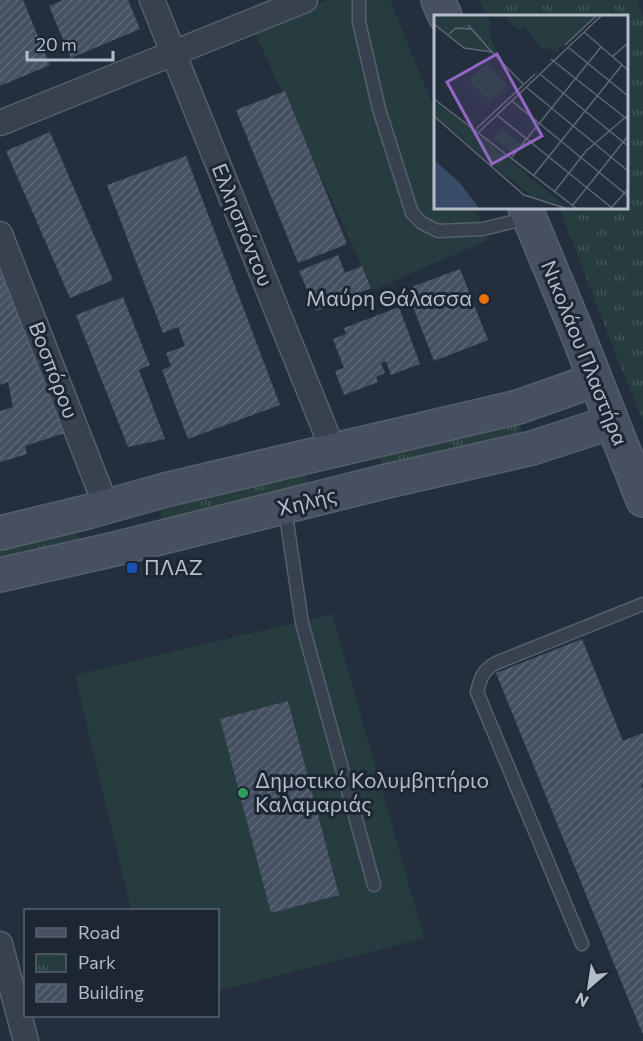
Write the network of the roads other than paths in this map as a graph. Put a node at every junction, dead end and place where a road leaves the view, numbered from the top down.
1 (152, 0) edge
2 (305, 0) edge
3 (359, 0) edge
4 (438, 0) edge
5 (445, 15) edge
6 (172, 53) junction
7 (0, 123) edge
8 (527, 212) edge
9 (0, 234) edge
10 (595, 380) junction
11 (612, 422) junction
12 (333, 450) junction
13 (643, 500) edge
14 (106, 506) junction
15 (285, 508) junction
16 (0, 533) edge
17 (0, 575) edge
18 (643, 604) edge
19 (374, 885) dead end
20 (0, 944) edge
21 (582, 944) dead end
22 (26, 1041) edge

1 - 6 street, Ελλησπόντου
2 - 6 street
3 - 8 lane
4 - 5 main road
6 - 7 street
6 - 12 street, Ελλησπόντου
8 - 10 main road, Νικολάου Πλαστήρα
9 - 14 street, Βοσπόρου
10 - 11 main road, Νικολάου Πλαστήρα
10 - 12 main road, Χηλής
11 - 13 main road, Νικολάου Πλαστήρα
11 - 15 main road, Χηλής
12 - 14 main road, Χηλής
14 - 16 main road, Χηλής
15 - 17 main road, Χηλής
15 - 19 lane
18 - 21 lane
20 - 22 street

